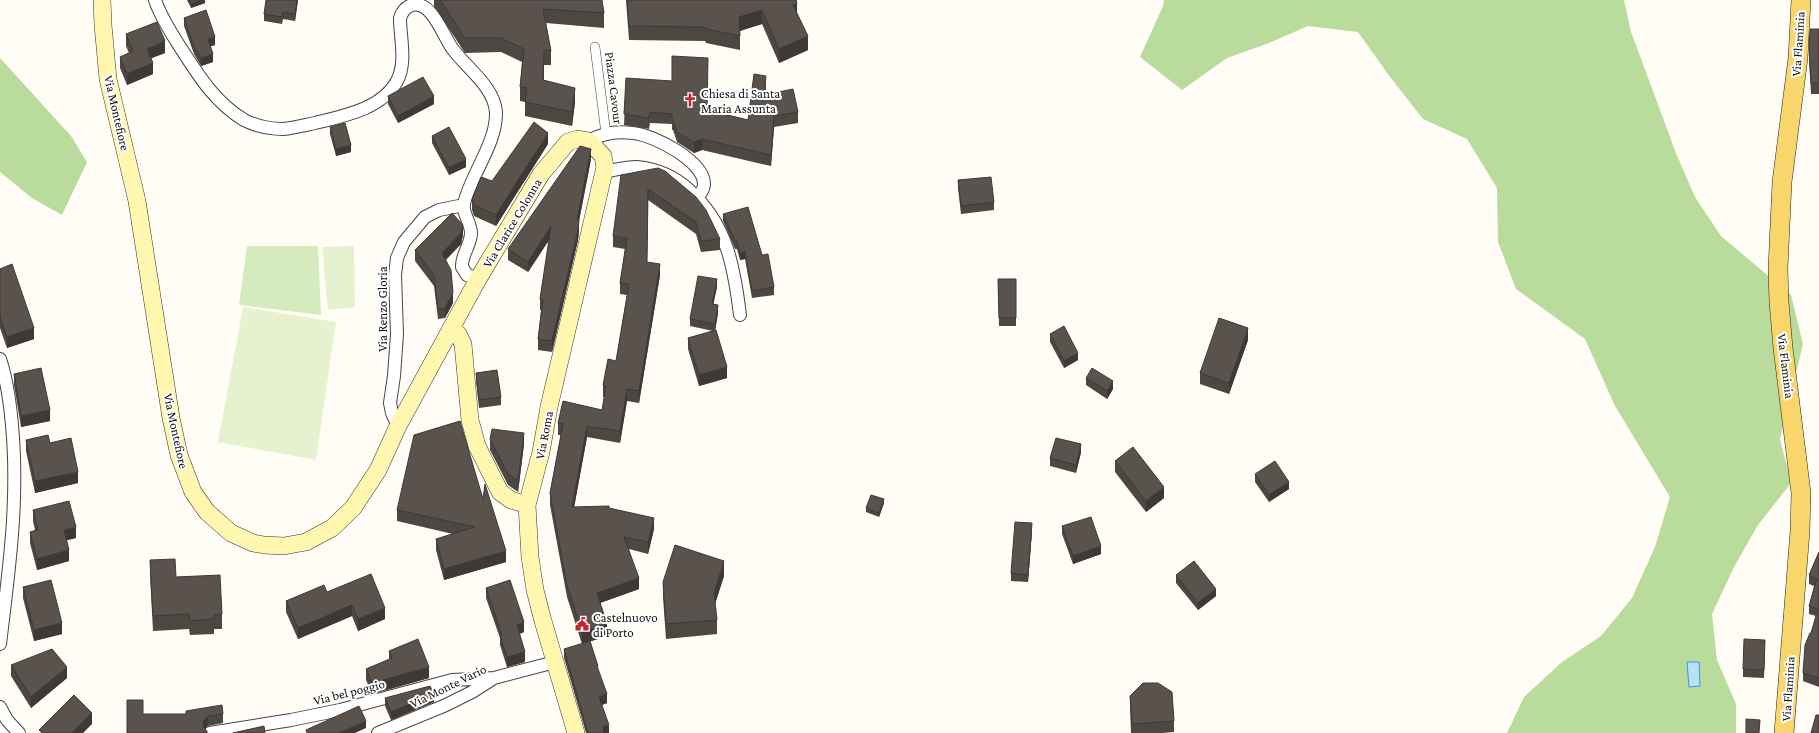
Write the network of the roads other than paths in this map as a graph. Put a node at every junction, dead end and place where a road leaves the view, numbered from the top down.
1 (102, 0) edge
2 (154, 0) edge
3 (1801, 0) edge
4 (595, 46) dead end
5 (606, 134) junction
6 (589, 141) junction
7 (604, 172) junction
8 (697, 198) junction
9 (464, 205) junction
10 (478, 279) junction
11 (740, 315) dead end
12 (452, 328) junction
13 (0, 359) edge
14 (398, 426) junction
15 (527, 505) junction
16 (0, 644) edge
17 (555, 662) junction
18 (494, 678) junction
19 (0, 707) edge
20 (19, 733) edge
21 (210, 733) edge
22 (378, 733) edge
23 (576, 733) edge
24 (1784, 733) edge

1 - 14 main road, Via Montefiore
2 - 9 street
3 - 24 main road, Via Flaminia
4 - 5 street, Piazza Cavour
5 - 6 street, Piazza Cavour
5 - 8 street, Piazza Cavour
6 - 7 main road, Via Roma
6 - 10 main road, Via Clarice Colonna
7 - 8 street
7 - 15 main road, Via Roma
8 - 11 street
9 - 10 street
9 - 14 street, Via Renzo Gloria
10 - 12 main road, Via Clarice Colonna
12 - 14 main road, Via Montefiore
12 - 15 main road
13 - 16 street
15 - 17 main road, Via Roma
17 - 18 street, Via Monte Vario
17 - 23 main road, Via Roma
18 - 21 street, Via bel poggio
18 - 22 street, Via Monte Vario
19 - 20 street

